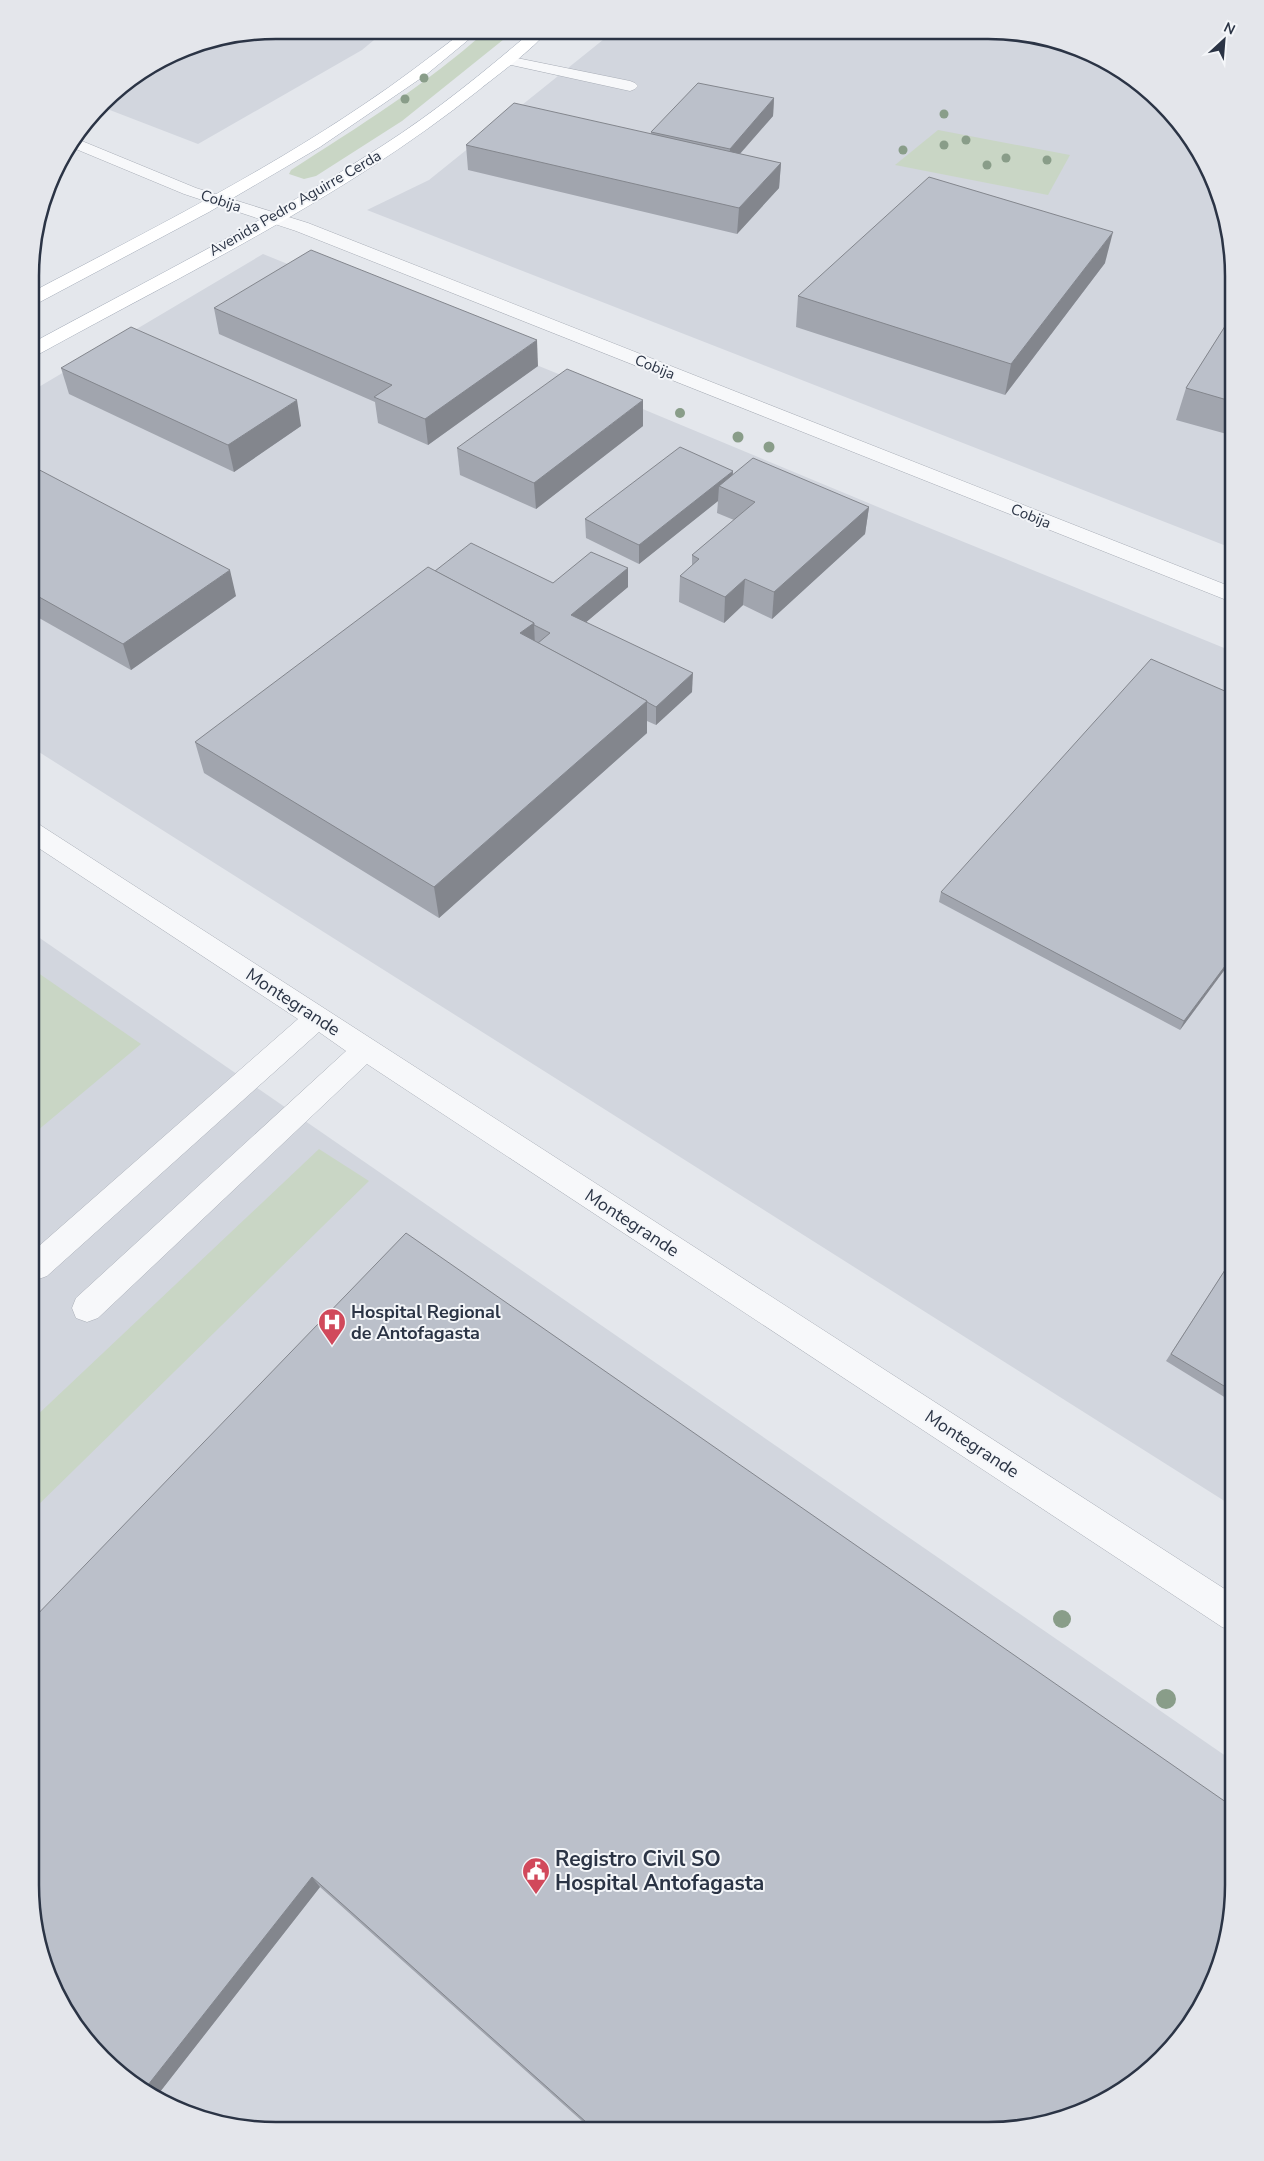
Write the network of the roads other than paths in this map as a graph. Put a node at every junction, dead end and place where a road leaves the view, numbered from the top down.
1 (463, 39) edge
2 (531, 39) edge
3 (506, 60) junction
4 (630, 86) dead end
5 (78, 145) edge
6 (219, 201) junction
7 (273, 218) junction
8 (39, 295) edge
9 (39, 346) edge
10 (1225, 592) edge
11 (39, 836) edge
12 (317, 1018) junction
13 (366, 1049) junction
14 (39, 1264) edge
15 (88, 1308) dead end
16 (1225, 1609) edge

1 - 6 main road
2 - 3 main road, Avenida Pedro Aguirre Cerda
3 - 4 street
3 - 7 main road, Avenida Pedro Aguirre Cerda
5 - 6 street, Cobija
6 - 7 street, Cobija
6 - 8 main road
7 - 9 main road, Avenida Pedro Aguirre Cerda
7 - 10 street, Cobija
11 - 12 street, Montegrande
12 - 13 street, Montegrande
12 - 14 street
13 - 15 street
13 - 16 street, Montegrande

